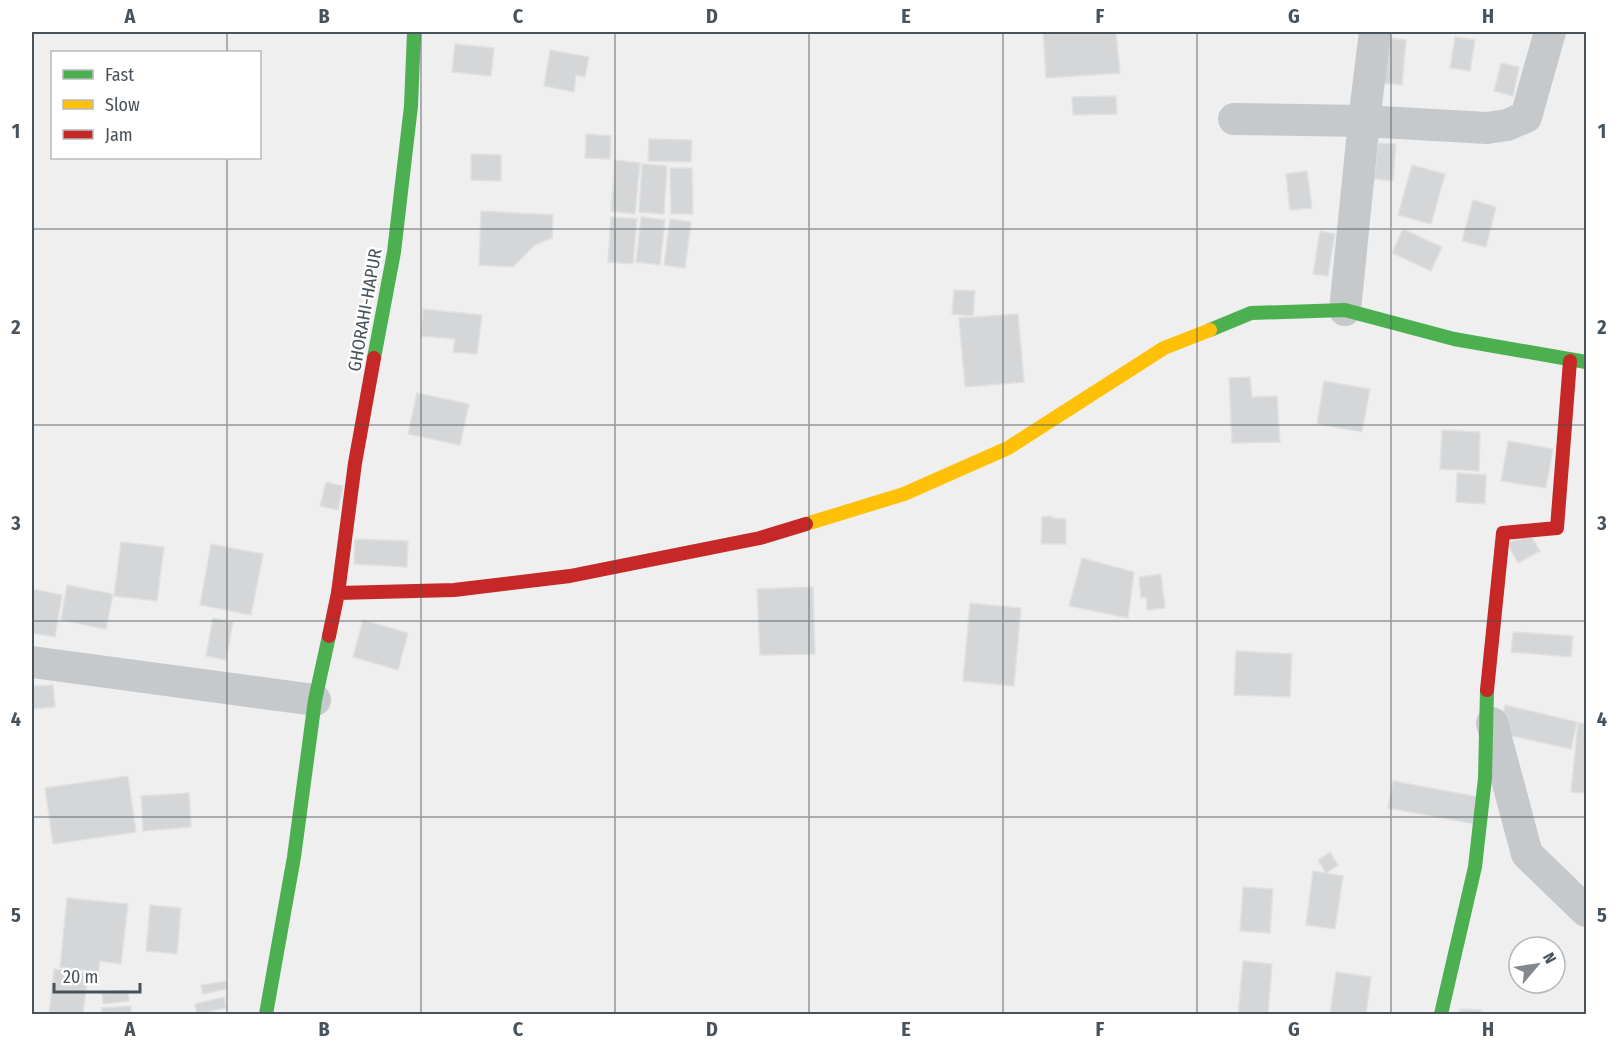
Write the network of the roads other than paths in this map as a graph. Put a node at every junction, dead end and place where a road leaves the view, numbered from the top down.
1 (414, 32) edge
2 (1375, 32) edge
3 (1550, 32) edge
4 (1234, 119) dead end
5 (1364, 121) junction
6 (1344, 310) junction
7 (1570, 361) junction
8 (1587, 362) edge
9 (338, 593) junction
10 (32, 662) edge
11 (1487, 686) junction
12 (315, 700) junction
13 (1587, 911) edge
14 (266, 1014) edge
15 (1441, 1014) edge

1 - 9 street, GHORAHI-HAPUR
2 - 5 street
3 - 5 street
4 - 5 street
5 - 6 street
6 - 7 street
6 - 9 street
7 - 8 street
7 - 11 street
9 - 12 street, GHORAHI-HAPUR
10 - 12 street
11 - 13 street
11 - 15 street
12 - 14 street, GHORAHI-HAPUR

